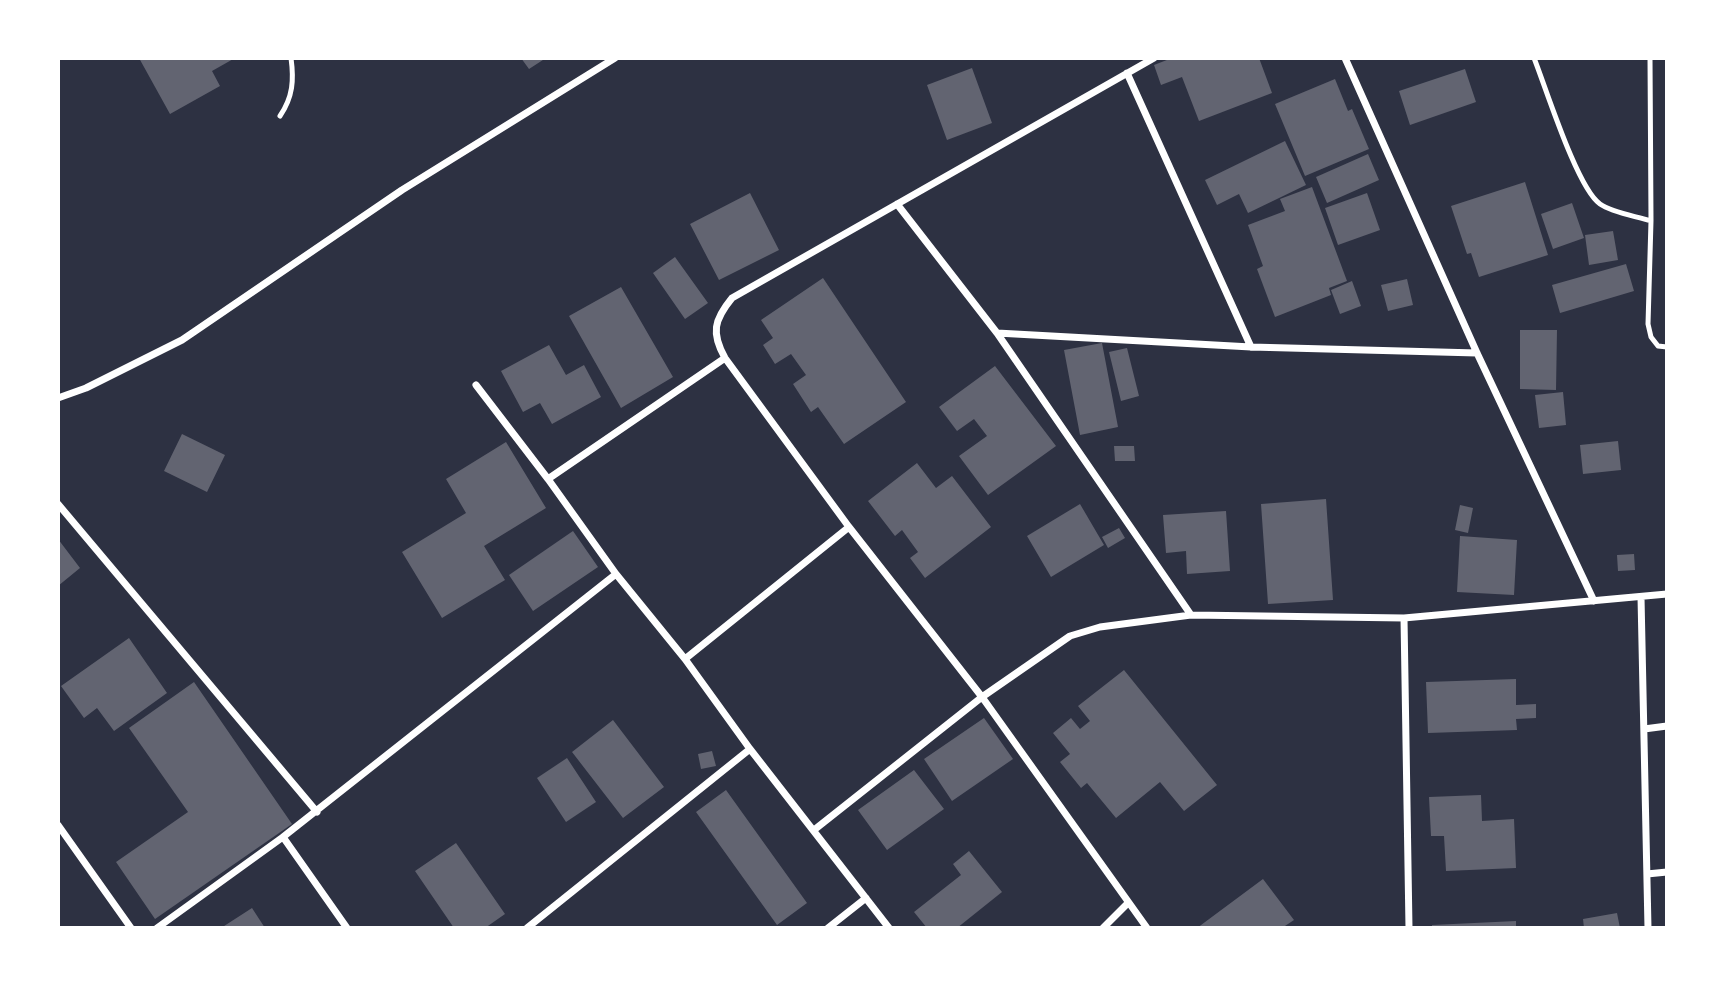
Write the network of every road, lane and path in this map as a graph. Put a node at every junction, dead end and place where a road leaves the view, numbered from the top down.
1 (291, 58) edge
2 (615, 58) edge
3 (1154, 58) edge
4 (1345, 58) edge
5 (1534, 58) edge
6 (1650, 58) edge
7 (1127, 73) junction
8 (280, 116) dead end
9 (897, 204) junction
10 (1651, 221) junction
11 (997, 333) junction
12 (1251, 347) junction
13 (1667, 347) edge
14 (1477, 353) junction
15 (725, 358) junction
16 (476, 385) dead end
17 (58, 398) edge
18 (548, 479) junction
19 (58, 503) edge
20 (849, 527) junction
21 (616, 574) junction
22 (1667, 594) edge
23 (1642, 597) junction
24 (1594, 601) junction
25 (1191, 615) junction
26 (1404, 618) junction
27 (685, 659) junction
28 (982, 696) junction
29 (1667, 726) edge
30 (1644, 729) junction
31 (750, 750) junction
32 (317, 812) junction
33 (58, 825) edge
34 (814, 830) junction
35 (283, 837) junction
36 (1667, 872) edge
37 (1647, 874) junction
38 (866, 898) junction
39 (1128, 903) junction
40 (131, 928) edge
41 (157, 928) edge
42 (347, 928) edge
43 (527, 928) edge
44 (828, 928) edge
45 (889, 928) edge
46 (1103, 928) edge
47 (1147, 928) edge
48 (1410, 928) edge
49 (1648, 928) edge

1 - 8 lane
2 - 17 street
3 - 7 street
4 - 14 street
5 - 10 lane
6 - 10 lane
7 - 9 street
7 - 12 street
9 - 11 street
9 - 15 street
10 - 13 lane
11 - 12 street
11 - 25 street
12 - 14 street
14 - 24 street
15 - 18 street
15 - 20 street
16 - 18 street
18 - 21 street
19 - 32 street
20 - 27 street
20 - 28 street
21 - 27 street
21 - 32 street
22 - 23 street
23 - 24 street
23 - 30 street
24 - 26 street
25 - 26 street
25 - 28 street
26 - 48 street
27 - 31 street
28 - 34 street
28 - 39 street
29 - 30 street
30 - 37 street
31 - 34 street
31 - 43 street
32 - 35 street
33 - 40 street
34 - 38 street
35 - 41 street
35 - 42 street
36 - 37 street
37 - 49 street
38 - 44 street
38 - 45 street
39 - 46 street
39 - 47 street

